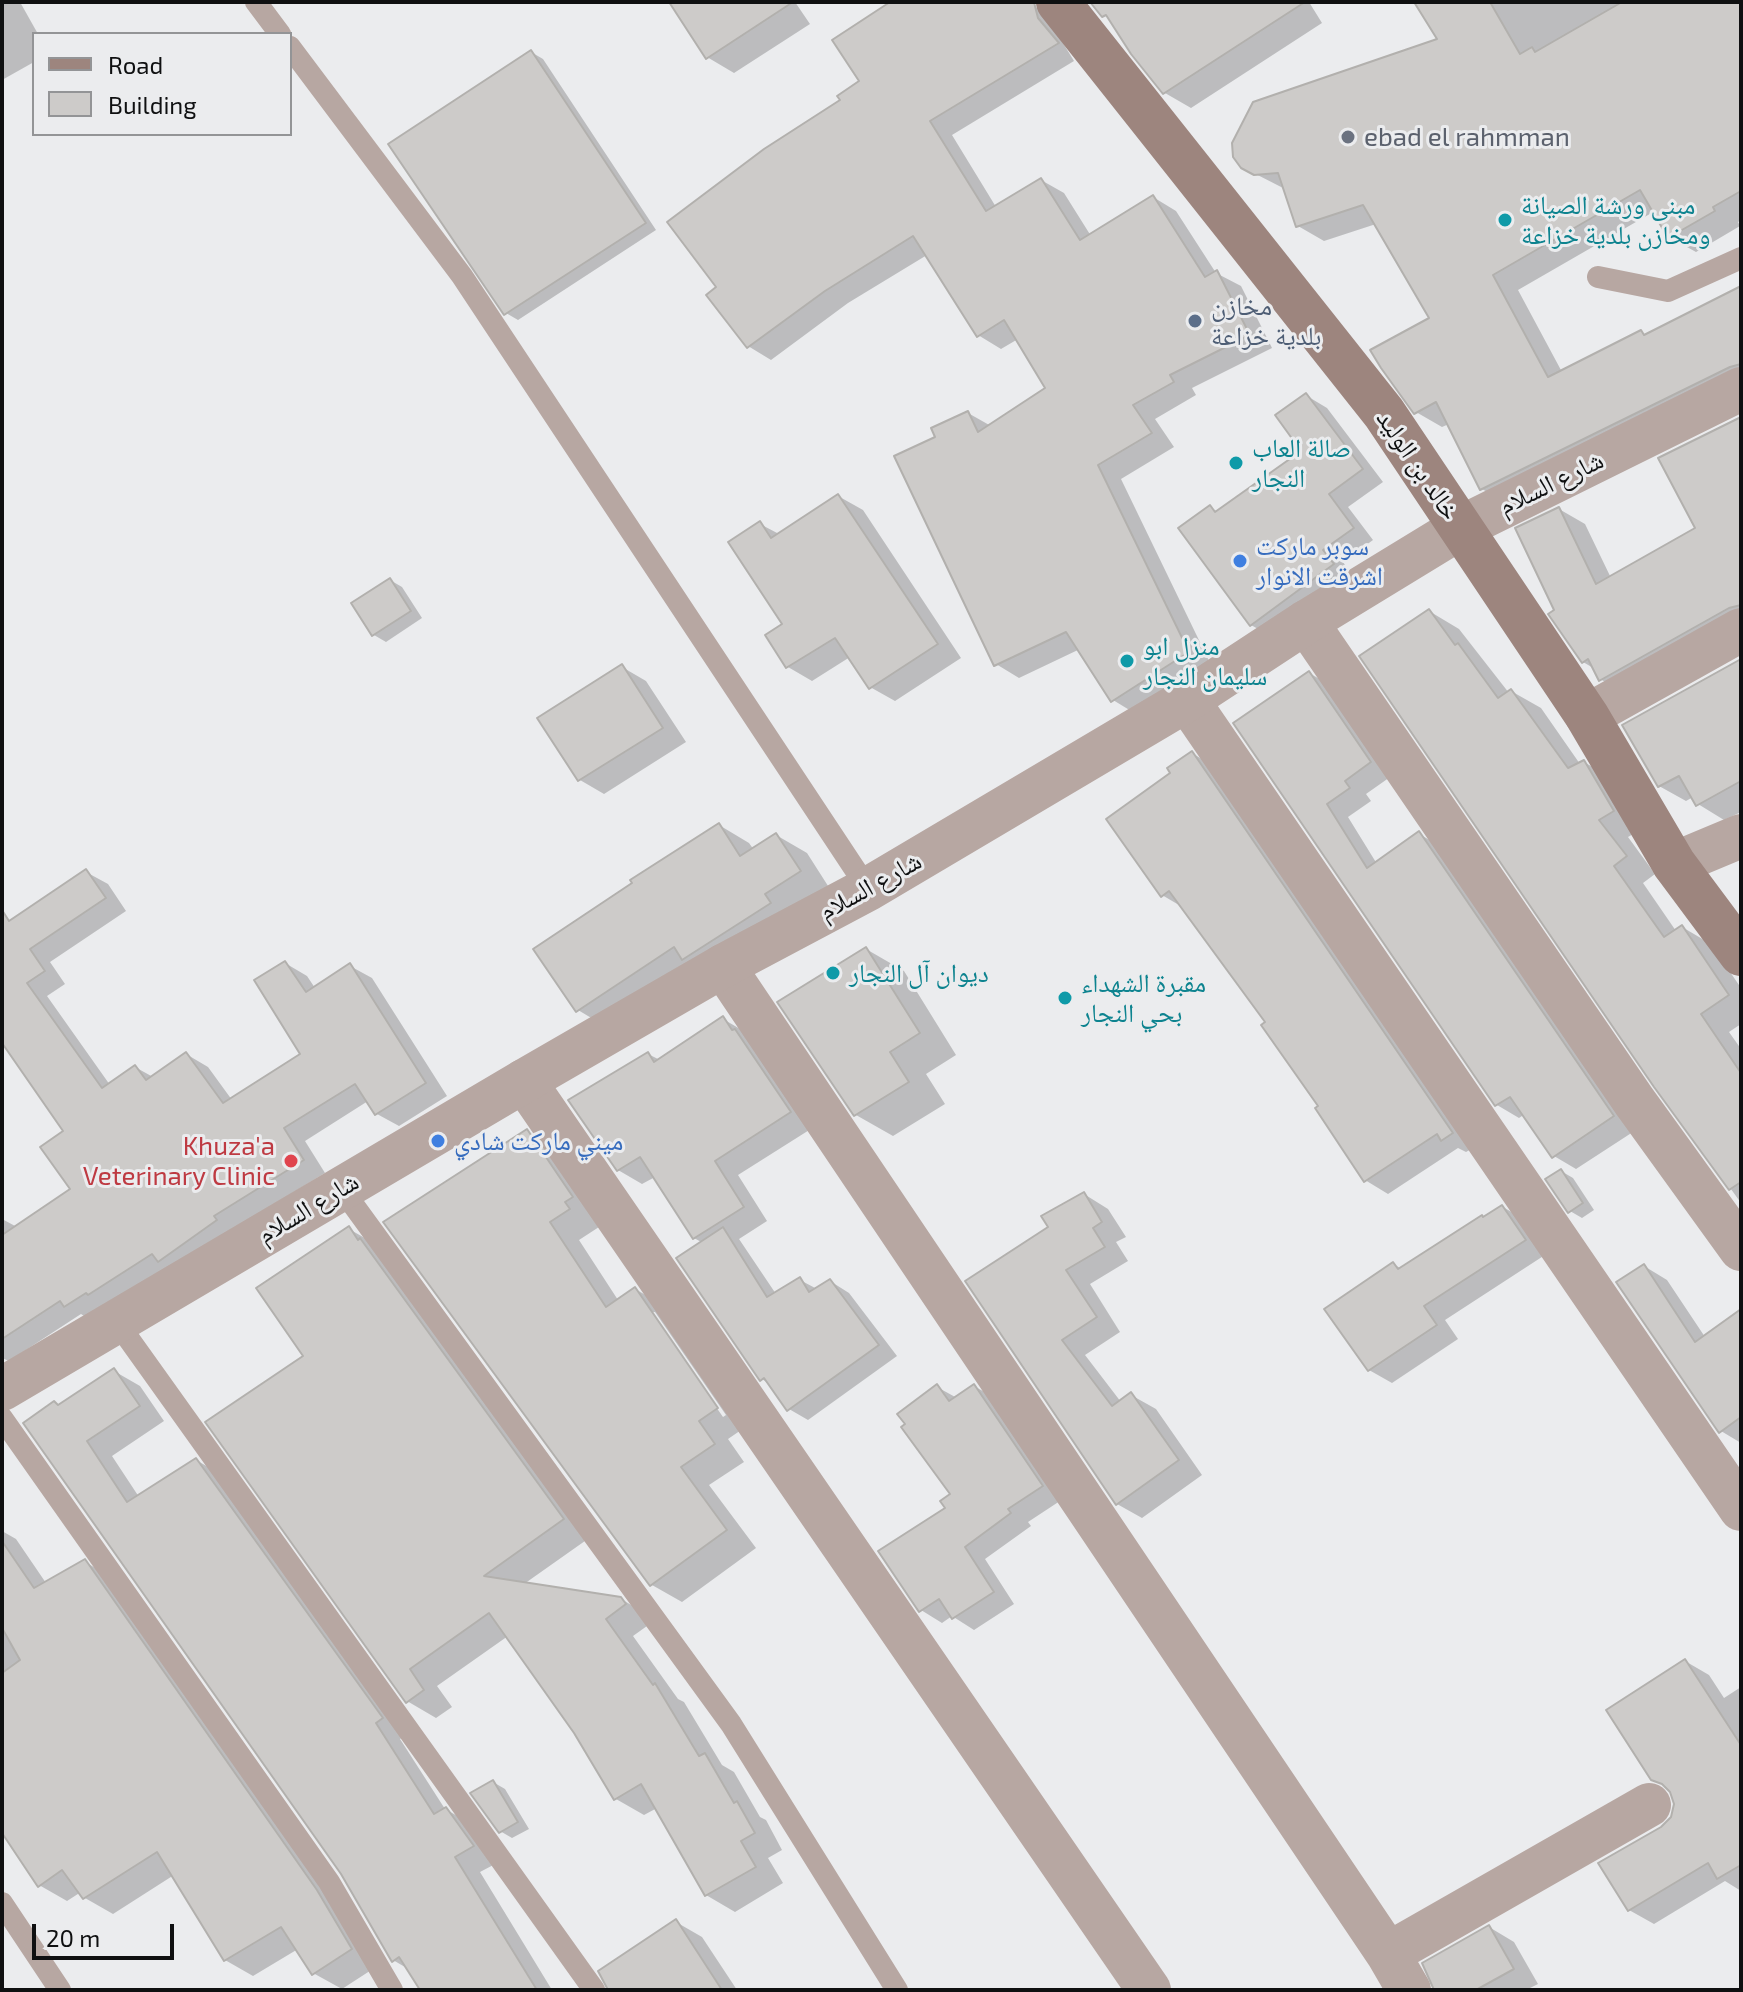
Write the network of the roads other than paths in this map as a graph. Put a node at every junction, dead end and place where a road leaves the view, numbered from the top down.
1 (256, 2) edge
2 (1063, 3) edge
3 (278, 32) edge
4 (292, 50) edge
5 (1741, 258) edge
6 (1598, 277) dead end
7 (1741, 389) edge
8 (1460, 528) junction
9 (1306, 622) junction
10 (1741, 630) edge
11 (1187, 700) junction
12 (1587, 716) junction
13 (1741, 836) edge
14 (1674, 864) junction
15 (868, 889) junction
16 (1741, 954) edge
17 (723, 966) junction
18 (524, 1081) junction
19 (341, 1188) junction
20 (1741, 1249) edge
21 (116, 1321) junction
22 (2, 1389) edge
23 (2, 1418) edge
24 (1741, 1509) edge
25 (1649, 1805) dead end
26 (2, 1903) edge
27 (1398, 1972) edge
28 (60, 1990) edge
29 (392, 1990) edge
30 (594, 1990) edge
31 (897, 1990) edge
32 (1149, 1990) edge

1 - 3 lane
2 - 8 main road, خالد بن الوليد
4 - 15 lane
5 - 6 lane
7 - 8 street, شارع السلام
8 - 9 street, شارع السلام
8 - 12 main road, خالد بن الوليد
9 - 11 street, شارع السلام
9 - 20 street
10 - 12 street
11 - 15 street, شارع السلام
11 - 24 street
12 - 14 main road, خالد بن الوليد
13 - 14 street
14 - 16 main road, خالد بن الوليد
15 - 17 street, شارع السلام
17 - 18 street, شارع السلام
17 - 27 street
18 - 19 street, شارع السلام
18 - 32 street
19 - 21 street, شارع السلام
19 - 31 lane
21 - 22 street, شارع السلام
21 - 30 lane
23 - 29 lane
25 - 27 street
26 - 28 lane

